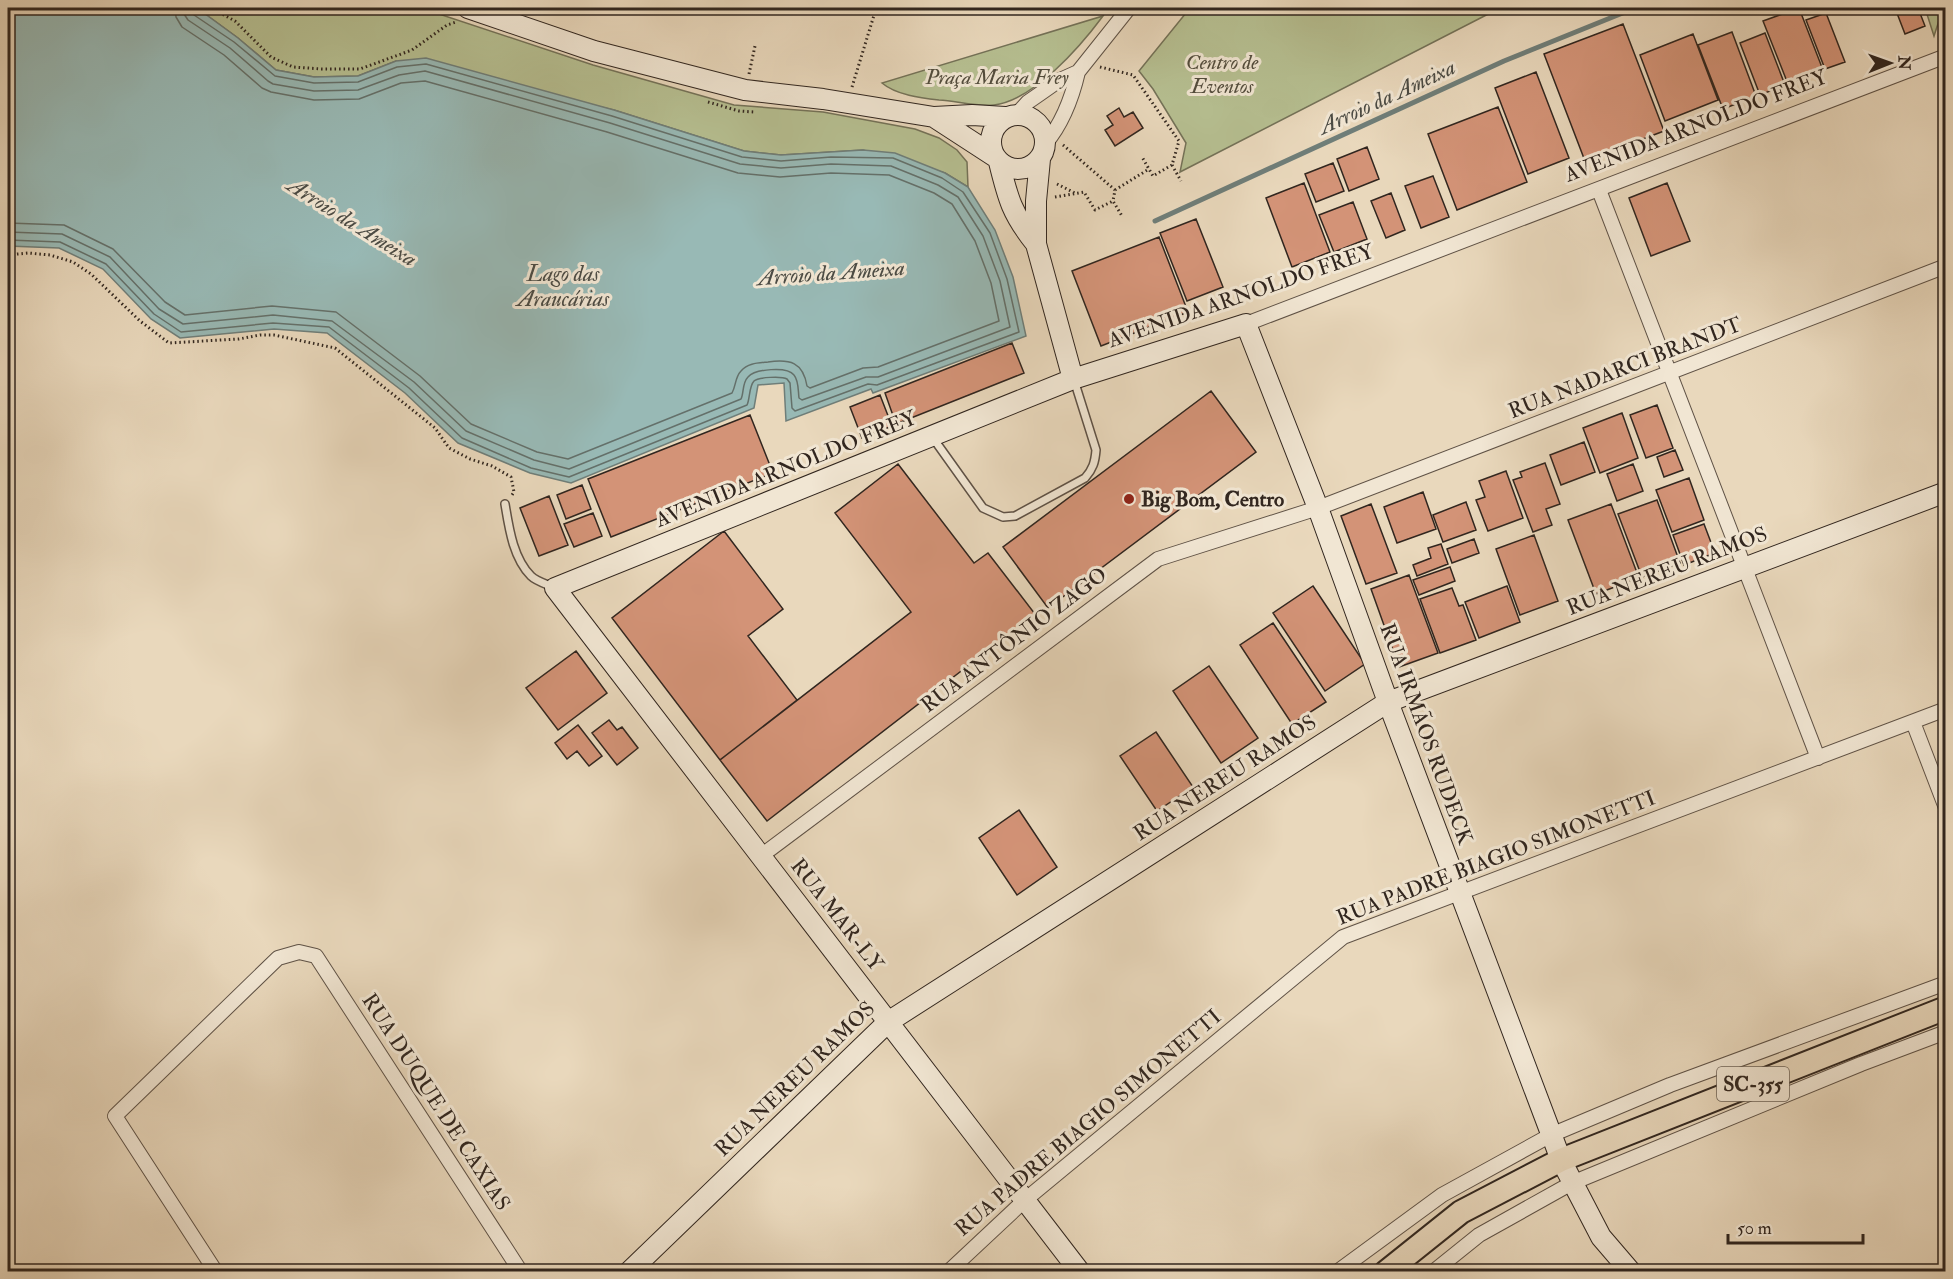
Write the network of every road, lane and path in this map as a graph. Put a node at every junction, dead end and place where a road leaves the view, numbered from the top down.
1 (211, 8) edge
2 (1129, 8) edge
3 (875, 12) dead end
4 (463, 14) edge
5 (755, 46) dead end
6 (1946, 56) edge
7 (1082, 68) junction
8 (745, 90) junction
9 (705, 101) dead end
10 (847, 103) junction
11 (759, 112) dead end
12 (1011, 116) junction
13 (934, 117) junction
14 (1046, 146) junction
15 (1142, 157) dead end
16 (996, 159) junction
17 (1172, 165) junction
18 (1149, 169) junction
19 (1181, 181) dead end
20 (1115, 190) junction
21 (1599, 190) junction
22 (1036, 201) junction
23 (1113, 201) junction
24 (1122, 216) dead end
25 (1036, 244) junction
26 (8, 255) edge
27 (1946, 266) edge
28 (1246, 324) junction
29 (1670, 374) junction
30 (1073, 379) junction
31 (931, 436) junction
32 (1946, 492) edge
33 (506, 504) joint
34 (1318, 508) junction
35 (1744, 568) junction
36 (555, 588) junction
37 (1388, 702) junction
38 (1946, 709) edge
39 (1913, 722) junction
40 (1818, 758) junction
41 (1946, 808) edge
42 (761, 856) junction
43 (1460, 892) junction
44 (1946, 983) edge
45 (1946, 1008) edge
46 (888, 1022) junction
47 (1946, 1032) edge
48 (1551, 1135) junction
49 (1561, 1160) junction
50 (1572, 1183) junction
51 (1025, 1200) junction
52 (216, 1272) edge
53 (521, 1272) edge
54 (629, 1272) edge
55 (948, 1272) edge
56 (1080, 1272) edge
57 (1337, 1272) edge
58 (1386, 1272) edge
59 (1433, 1272) edge
60 (1631, 1272) edge

1 - 4 path
2 - 7 street
3 - 10 path
4 - 8 street
5 - 8 path
6 - 21 street, AVENIDA ARNOLDO FREY
7 - 12 street
7 - 14 street
7 - 17 path
8 - 10 street
9 - 11 path
10 - 13 street
12 - 13 street
12 - 14 street
12 - 16 street
13 - 16 street
14 - 16 street
14 - 20 path
14 - 22 street
15 - 18 path
16 - 25 street
17 - 18 path
17 - 19 path
18 - 20 path
20 - 23 path
21 - 28 street, AVENIDA ARNOLDO FREY
21 - 29 street
22 - 23 path
22 - 25 street
23 - 24 path
25 - 30 street
26 - 33 path
27 - 29 street, RUA NADARCI BRANDT
28 - 30 street, AVENIDA ARNOLDO FREY
28 - 34 street, RUA IRMÃOS RUDECK
29 - 34 street, RUA NADARCI BRANDT
29 - 35 street
30 - 31 street, AVENIDA ARNOLDO FREY
30 - 31 lane
31 - 36 street, AVENIDA ARNOLDO FREY
32 - 35 street, RUA NEREU RAMOS
33 - 36 lane
34 - 37 street, RUA IRMÃOS RUDECK
34 - 42 street, RUA ANTÔNIO ZAGO
35 - 37 street, RUA NEREU RAMOS
35 - 40 street
36 - 42 street, RUA MAR-LY
37 - 43 street, RUA IRMÃOS RUDECK
37 - 46 street, RUA NEREU RAMOS
38 - 39 street, RUA PADRE BIAGIO SIMONETTI
39 - 40 street, RUA PADRE BIAGIO SIMONETTI
39 - 41 street
40 - 43 street, RUA PADRE BIAGIO SIMONETTI
42 - 46 street, RUA MAR-LY
43 - 48 street, RUA IRMÃOS RUDECK
43 - 51 street, RUA PADRE BIAGIO SIMONETTI
44 - 48 street
45 - 49 main road, SC-355
46 - 51 street, RUA MAR-LY
46 - 54 street, RUA NEREU RAMOS
47 - 50 street
48 - 49 street, RUA IRMÃOS RUDECK
48 - 57 street
49 - 50 street, RUA IRMÃOS RUDECK
49 - 58 main road, SC-355
50 - 59 street
50 - 60 street, RUA IRMÃOS RUDECK
51 - 55 street, RUA PADRE BIAGIO SIMONETTI
51 - 56 street, RUA MAR-LY
52 - 53 street, RUA DUQUE DE CAXIAS

